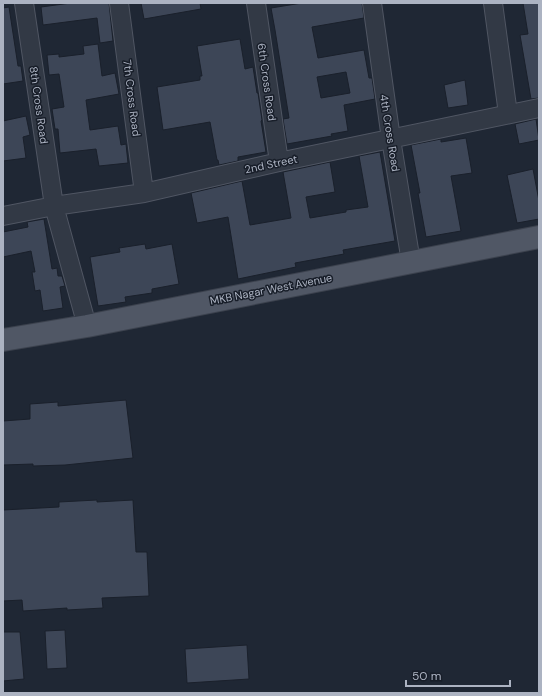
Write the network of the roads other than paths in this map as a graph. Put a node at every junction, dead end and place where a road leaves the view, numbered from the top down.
1 (24, 3) edge
2 (119, 3) edge
3 (256, 3) edge
4 (372, 3) edge
5 (493, 3) edge
6 (539, 108) edge
7 (508, 114) junction
8 (391, 139) junction
9 (279, 162) junction
10 (144, 193) junction
11 (54, 206) junction
12 (3, 216) edge
13 (539, 237) edge
14 (411, 262) junction
15 (87, 326) junction
16 (3, 340) edge

1 - 11 street, 8th Cross Road
2 - 10 street, 7th Cross Road
3 - 9 street, 6th Cross Road
4 - 8 street, 4th Cross Road
5 - 7 street
6 - 7 street, 2nd Street
7 - 8 street, 2nd Street
8 - 9 street, 2nd Street
8 - 14 street, 4th Cross Road
9 - 10 street, 2nd Street
10 - 11 street, 2nd Street
11 - 12 street, 2nd Street
11 - 15 street, 8th Cross Road
13 - 14 main road, MKB Nagar West Avenue
14 - 15 main road, MKB Nagar West Avenue
15 - 16 main road, MKB Nagar West Avenue

